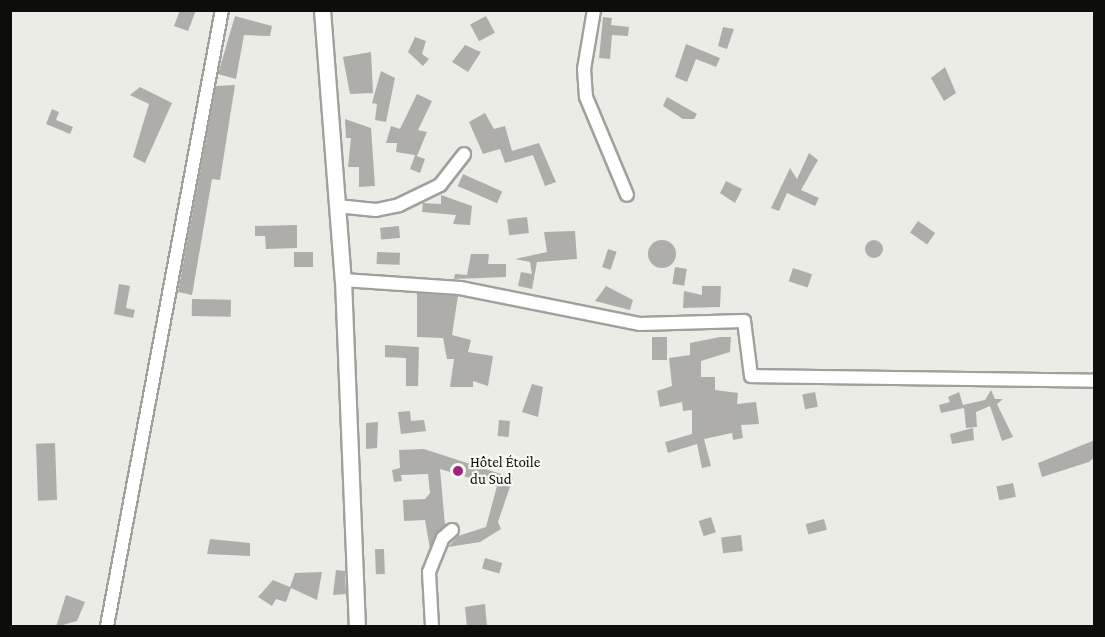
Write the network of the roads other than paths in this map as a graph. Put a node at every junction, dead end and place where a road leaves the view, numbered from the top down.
1 (222, 10) edge
2 (322, 10) edge
3 (594, 10) edge
4 (464, 154) dead end
5 (627, 195) dead end
6 (337, 206) junction
7 (343, 280) junction
8 (1095, 381) edge
9 (453, 530) dead end
10 (107, 627) edge
11 (357, 627) edge
12 (432, 627) edge

1 - 10 street
2 - 6 main road
3 - 5 street
4 - 6 street
6 - 7 main road
7 - 8 street
7 - 11 main road
9 - 12 street

